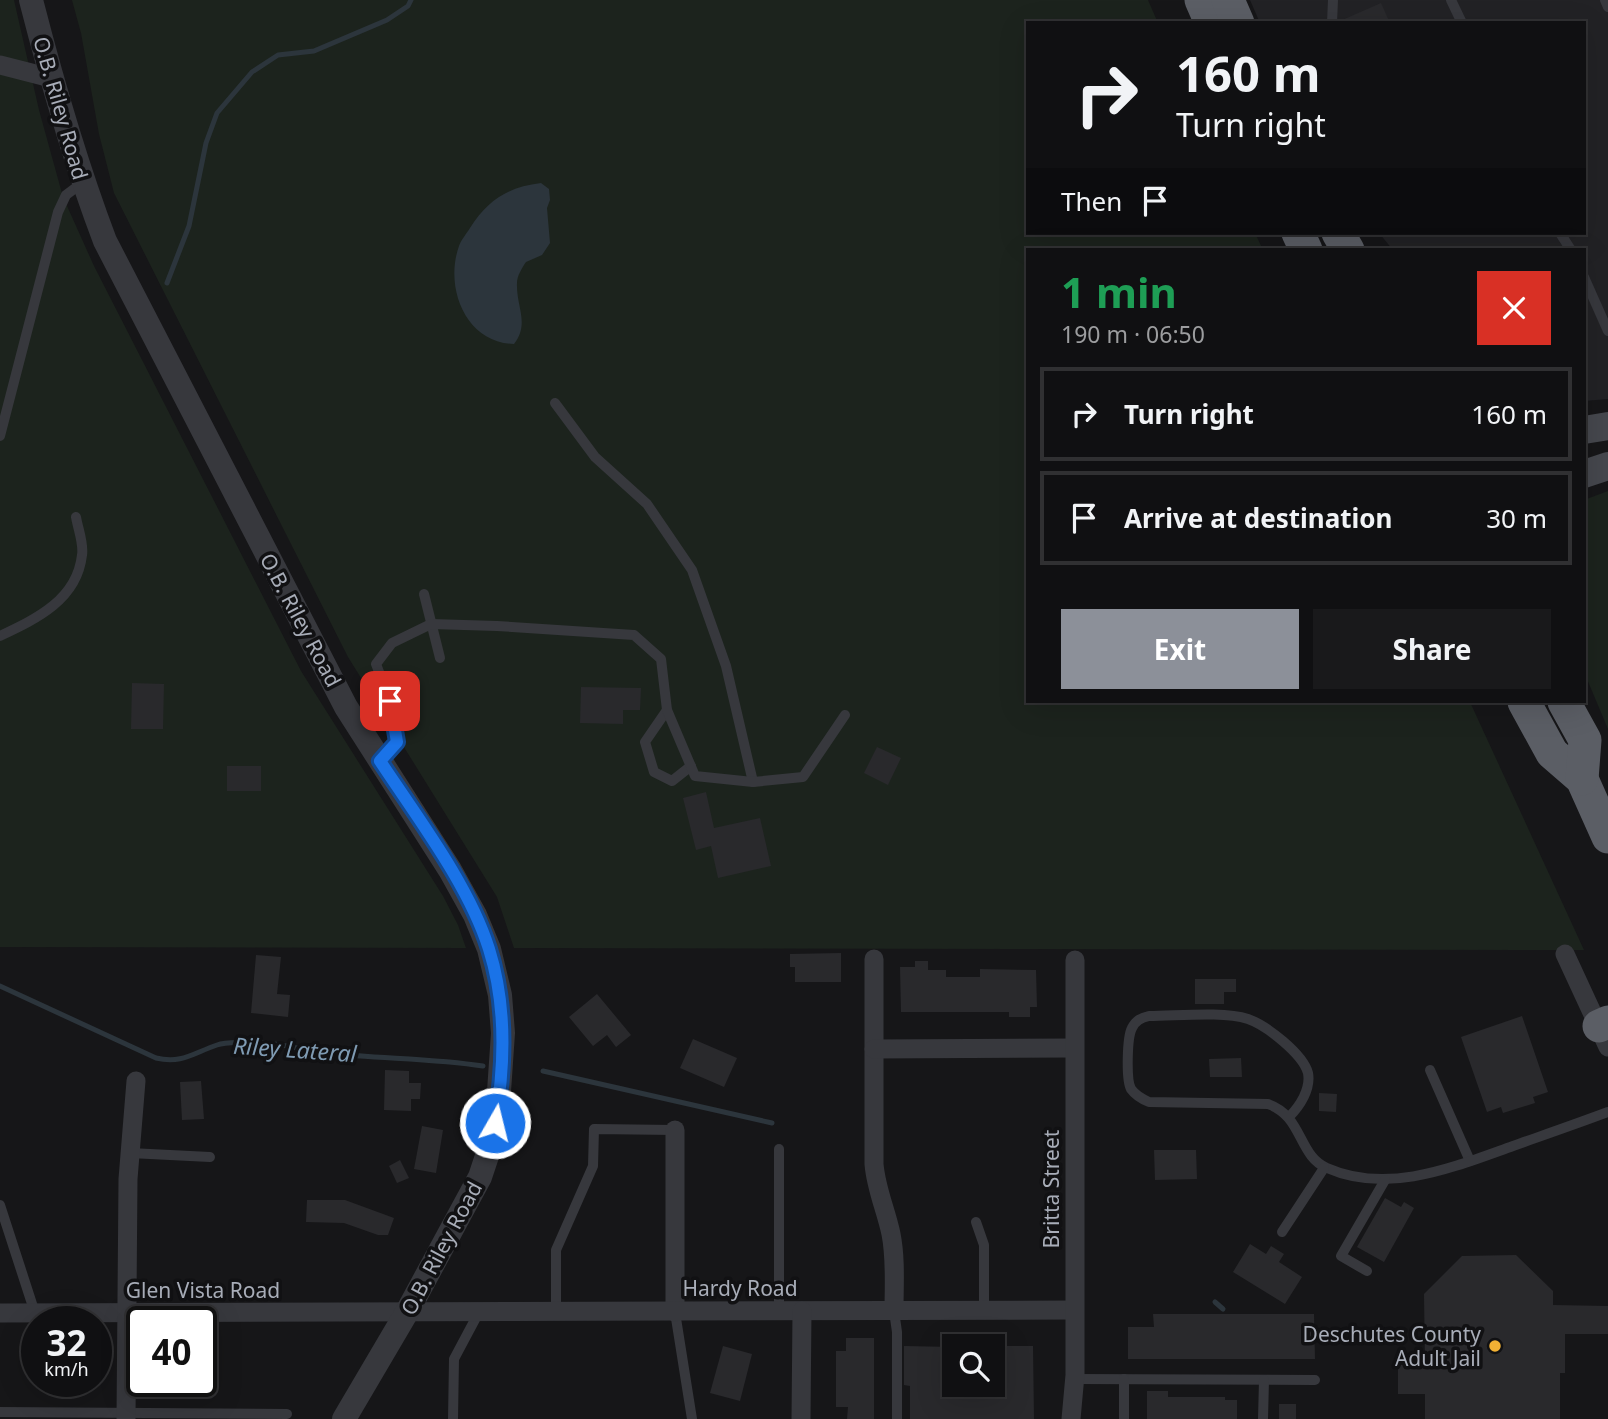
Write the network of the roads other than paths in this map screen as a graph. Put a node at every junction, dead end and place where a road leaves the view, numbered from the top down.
1 (31, 0) edge
2 (1200, 0) edge
3 (1228, 0) edge
4 (1333, 0) edge
5 (1451, 0) edge
6 (1605, 0) edge
7 (1608, 7) edge
8 (1210, 21) edge
9 (1237, 21) edge
10 (1332, 21) edge
11 (1461, 21) edge
12 (0, 65) edge
13 (51, 78) junction
14 (82, 183) junction
15 (1586, 282) edge
16 (1608, 331) edge
17 (555, 403) dead end
18 (1608, 426) edge
19 (1586, 430) edge
20 (0, 436) edge
21 (1608, 466) edge
22 (1586, 473) edge
23 (76, 517) dead end
24 (424, 594) dead end
25 (431, 624) junction
26 (0, 636) edge
27 (440, 658) dead end
28 (1525, 703) edge
29 (1565, 703) edge
30 (667, 710) junction
31 (845, 715) dead end
32 (380, 761) junction
33 (691, 766) junction
34 (1582, 779) junction
35 (753, 782) junction
36 (1608, 837) edge
37 (1565, 954) dead end
38 (874, 959) dead end
39 (1075, 960) dead end
40 (1605, 1032) edge
41 (1073, 1048) junction
42 (874, 1049) junction
43 (1430, 1070) dead end
44 (136, 1081) dead end
45 (1608, 1112) edge
46 (1289, 1117) junction
47 (675, 1130) joint
48 (779, 1149) dead end
49 (129, 1153) junction
50 (210, 1157) dead end
51 (1470, 1161) junction
52 (1324, 1168) junction
53 (1385, 1180) junction
54 (0, 1205) edge
55 (976, 1222) dead end
56 (1282, 1232) dead end
57 (1367, 1271) dead end
58 (34, 1306) edge
59 (127, 1306) edge
60 (984, 1310) junction
61 (1074, 1310) junction
62 (779, 1311) junction
63 (802, 1311) junction
64 (894, 1311) junction
65 (407, 1312) junction
66 (479, 1312) junction
67 (556, 1312) junction
68 (675, 1312) junction
69 (0, 1313) edge
70 (21, 1313) edge
71 (217, 1313) edge
72 (1074, 1379) junction
73 (1124, 1379) junction
74 (1264, 1380) junction
75 (1315, 1380) dead end
76 (126, 1397) edge
77 (0, 1412) edge
78 (287, 1414) dead end
79 (126, 1416) edge
80 (216, 1416) edge
81 (344, 1419) edge
82 (453, 1419) edge
83 (692, 1419) edge
84 (802, 1419) edge
85 (897, 1419) edge
86 (1071, 1419) edge
87 (1124, 1419) edge
88 (1263, 1419) edge

1 - 13 street, O.B. Riley Road
2 - 8 highway
3 - 9 highway
4 - 10 lane
5 - 11 lane
6 - 7 lane
12 - 13 street
13 - 14 street, O.B. Riley Road
14 - 20 lane
14 - 32 street, O.B. Riley Road
15 - 16 lane
17 - 35 lane
18 - 19 main road
21 - 22 main road
23 - 26 lane
24 - 25 lane
25 - 27 lane
25 - 30 lane
25 - 32 lane
28 - 34 highway
29 - 34 highway
30 - 33 lane
30 - 33 lane
31 - 35 lane
32 - 65 street, O.B. Riley Road
33 - 35 lane
34 - 36 highway
37 - 40 street
38 - 42 street
39 - 41 street, Britta Street
41 - 42 street
41 - 61 street, Britta Street
42 - 64 street
43 - 51 lane
44 - 49 street
45 - 51 lane
46 - 46 lane
46 - 52 lane
47 - 67 lane
47 - 68 street
48 - 62 lane
49 - 50 lane
49 - 59 street
51 - 53 lane
52 - 53 lane
52 - 56 lane
53 - 57 lane
54 - 58 lane
55 - 60 lane
60 - 61 street, Hardy Road
60 - 64 street, Hardy Road
61 - 72 street, Britta Street
62 - 63 street, Hardy Road
62 - 68 street, Hardy Road
63 - 64 street, Hardy Road
63 - 84 street
64 - 85 lane
65 - 66 street, Hardy Road
65 - 71 street, Glen Vista Road
65 - 81 street, O.B. Riley Road
66 - 67 street, Hardy Road
66 - 82 lane
67 - 68 street, Hardy Road
68 - 83 lane
69 - 70 street, Glen Vista Road
72 - 73 lane
72 - 86 street, Britta Street
73 - 74 lane
73 - 87 lane
74 - 75 lane
74 - 88 lane
76 - 79 street
77 - 79 lane
78 - 80 lane
79 - 80 lane

